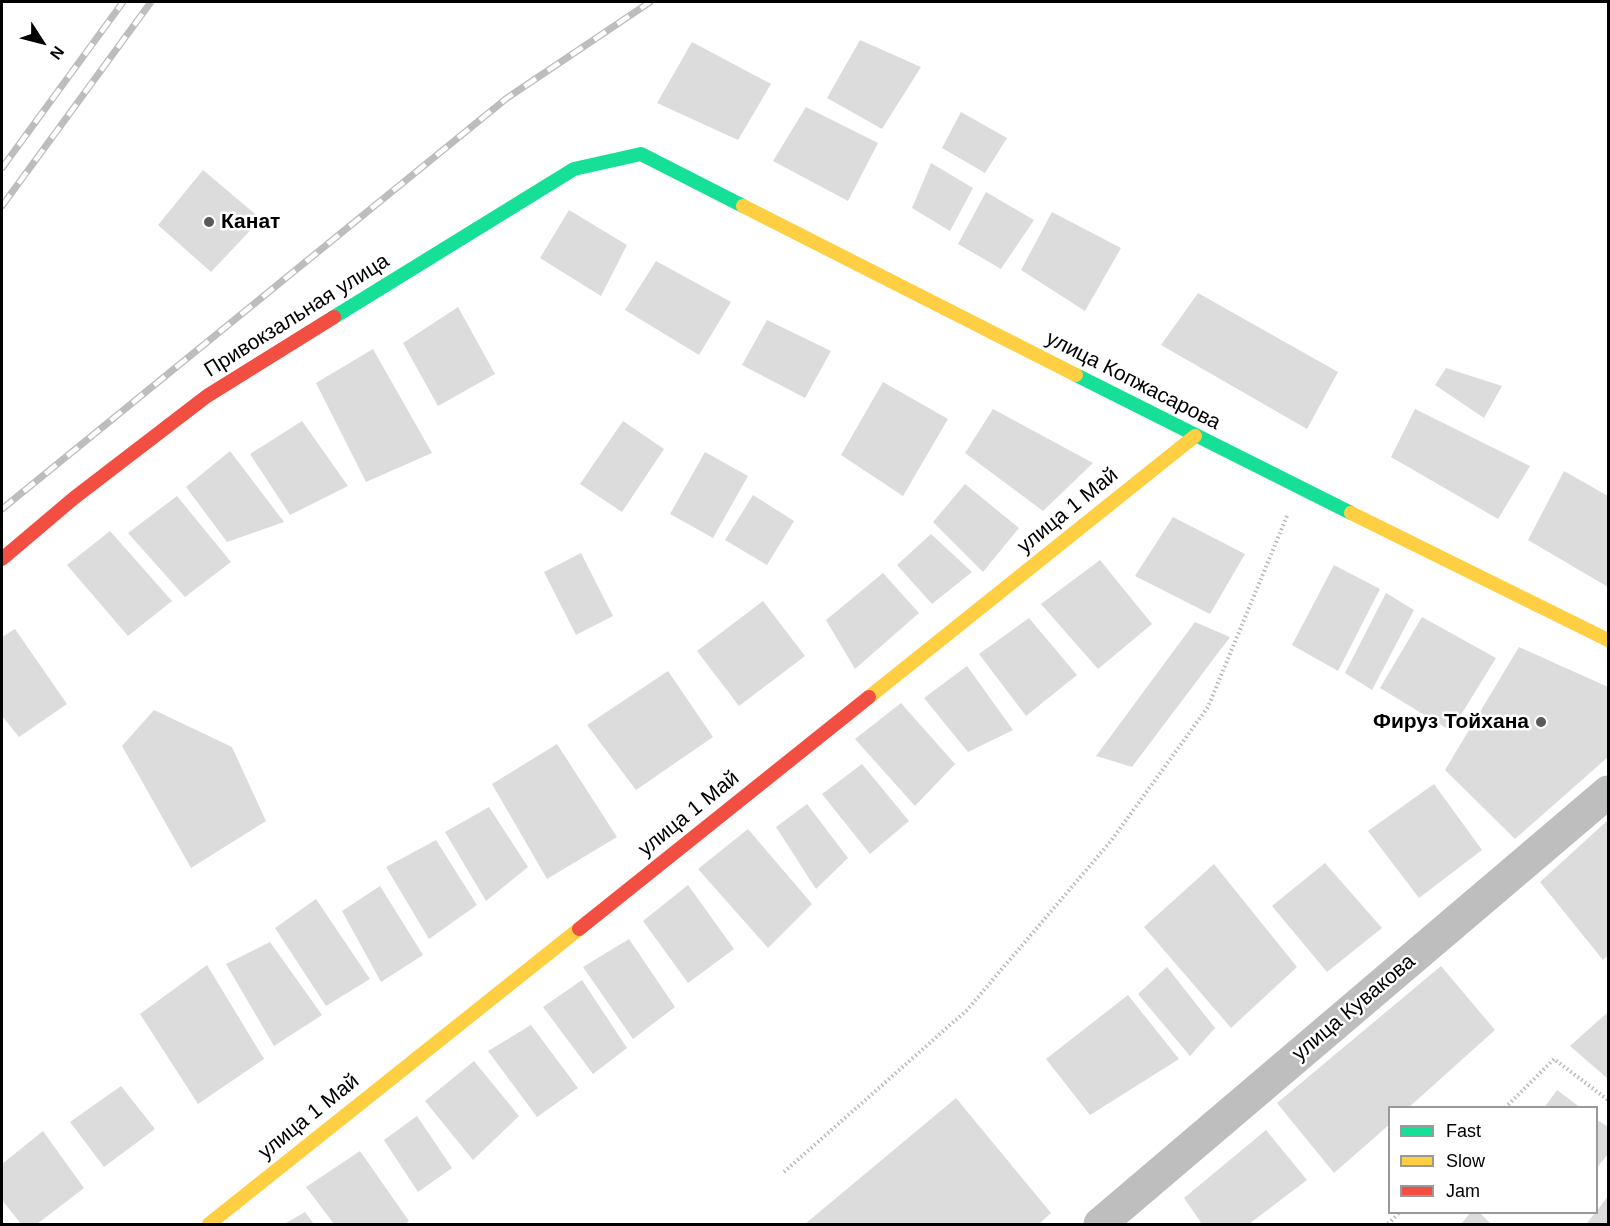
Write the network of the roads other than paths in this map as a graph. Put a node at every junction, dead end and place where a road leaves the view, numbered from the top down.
1 (641, 154) joint
2 (1195, 436) junction
3 (2, 559) edge
4 (1608, 640) edge
5 (1608, 792) edge
6 (209, 1224) edge
7 (1100, 1224) edge

1 - 2 street, улица Копжасарова
1 - 3 street, Привокзальная улица
2 - 4 street, улица Копжасарова
2 - 6 street, улица 1 Май
5 - 7 street, улица Кувакова

